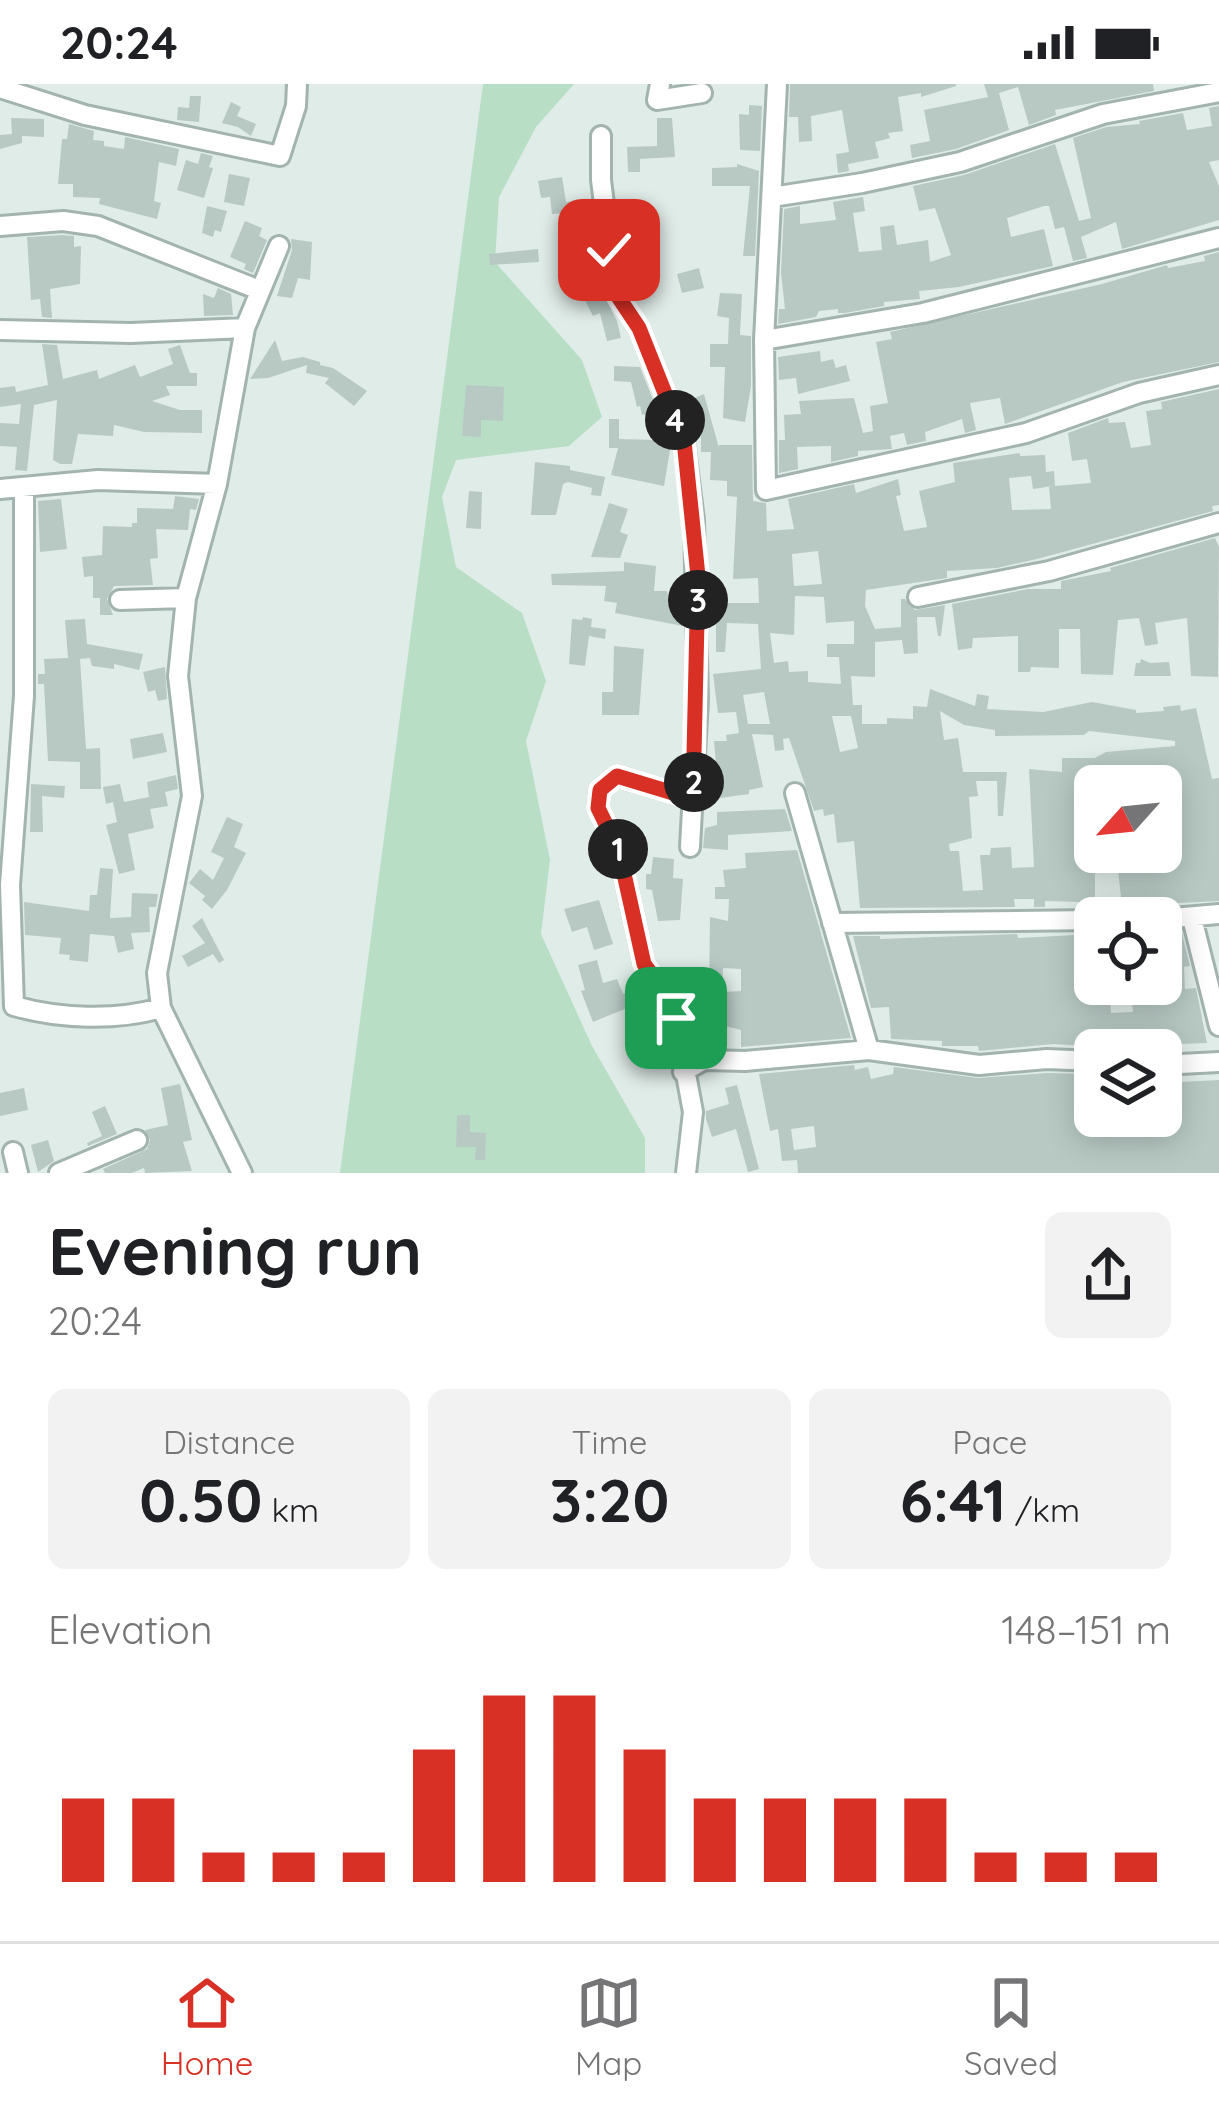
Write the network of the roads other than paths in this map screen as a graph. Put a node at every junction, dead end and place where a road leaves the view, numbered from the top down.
1 (297, 84) edge
2 (660, 84) edge
3 (777, 84) edge
4 (0, 88) edge
5 (1219, 92) edge
6 (702, 93) dead end
7 (601, 136) dead end
8 (772, 197) junction
9 (0, 226) edge
10 (1219, 238) edge
11 (279, 246) dead end
12 (259, 290) junction
13 (245, 328) junction
14 (0, 330) edge
15 (764, 340) junction
16 (1219, 375) edge
17 (217, 484) junction
18 (25, 488) junction
19 (0, 489) edge
20 (1219, 523) edge
21 (918, 597) dead end
22 (186, 598) junction
23 (120, 601) dead end
24 (0, 690) edge
25 (24, 696) junction
26 (795, 793) dead end
27 (693, 799) junction
28 (690, 848) dead end
29 (1219, 914) edge
30 (1182, 918) edge
31 (1192, 918) junction
32 (1074, 920) edge
33 (832, 923) junction
34 (160, 1008) junction
35 (1219, 1026) edge
36 (869, 1050) junction
37 (1074, 1060) edge
38 (1219, 1062) edge
39 (1182, 1064) edge
40 (683, 1072) junction
41 (137, 1140) dead end
42 (13, 1152) dead end
43 (18, 1173) edge
44 (58, 1173) edge
45 (242, 1173) edge
46 (686, 1173) edge

1 - 4 street
2 - 6 street
3 - 8 street
5 - 8 street
7 - 27 street
8 - 15 street
9 - 12 street
10 - 15 street
11 - 12 street
12 - 13 street
13 - 14 street
13 - 17 street
15 - 16 street
17 - 18 street
17 - 22 street
18 - 19 street
18 - 25 street
20 - 21 street
22 - 23 street
22 - 34 street
24 - 25 street
25 - 34 street
26 - 33 street
27 - 28 street
27 - 40 street
29 - 31 street
30 - 31 street
31 - 35 street
32 - 33 street
33 - 36 street
34 - 45 street
36 - 37 street
36 - 40 street
38 - 39 street
40 - 46 street
41 - 44 street
42 - 43 street

